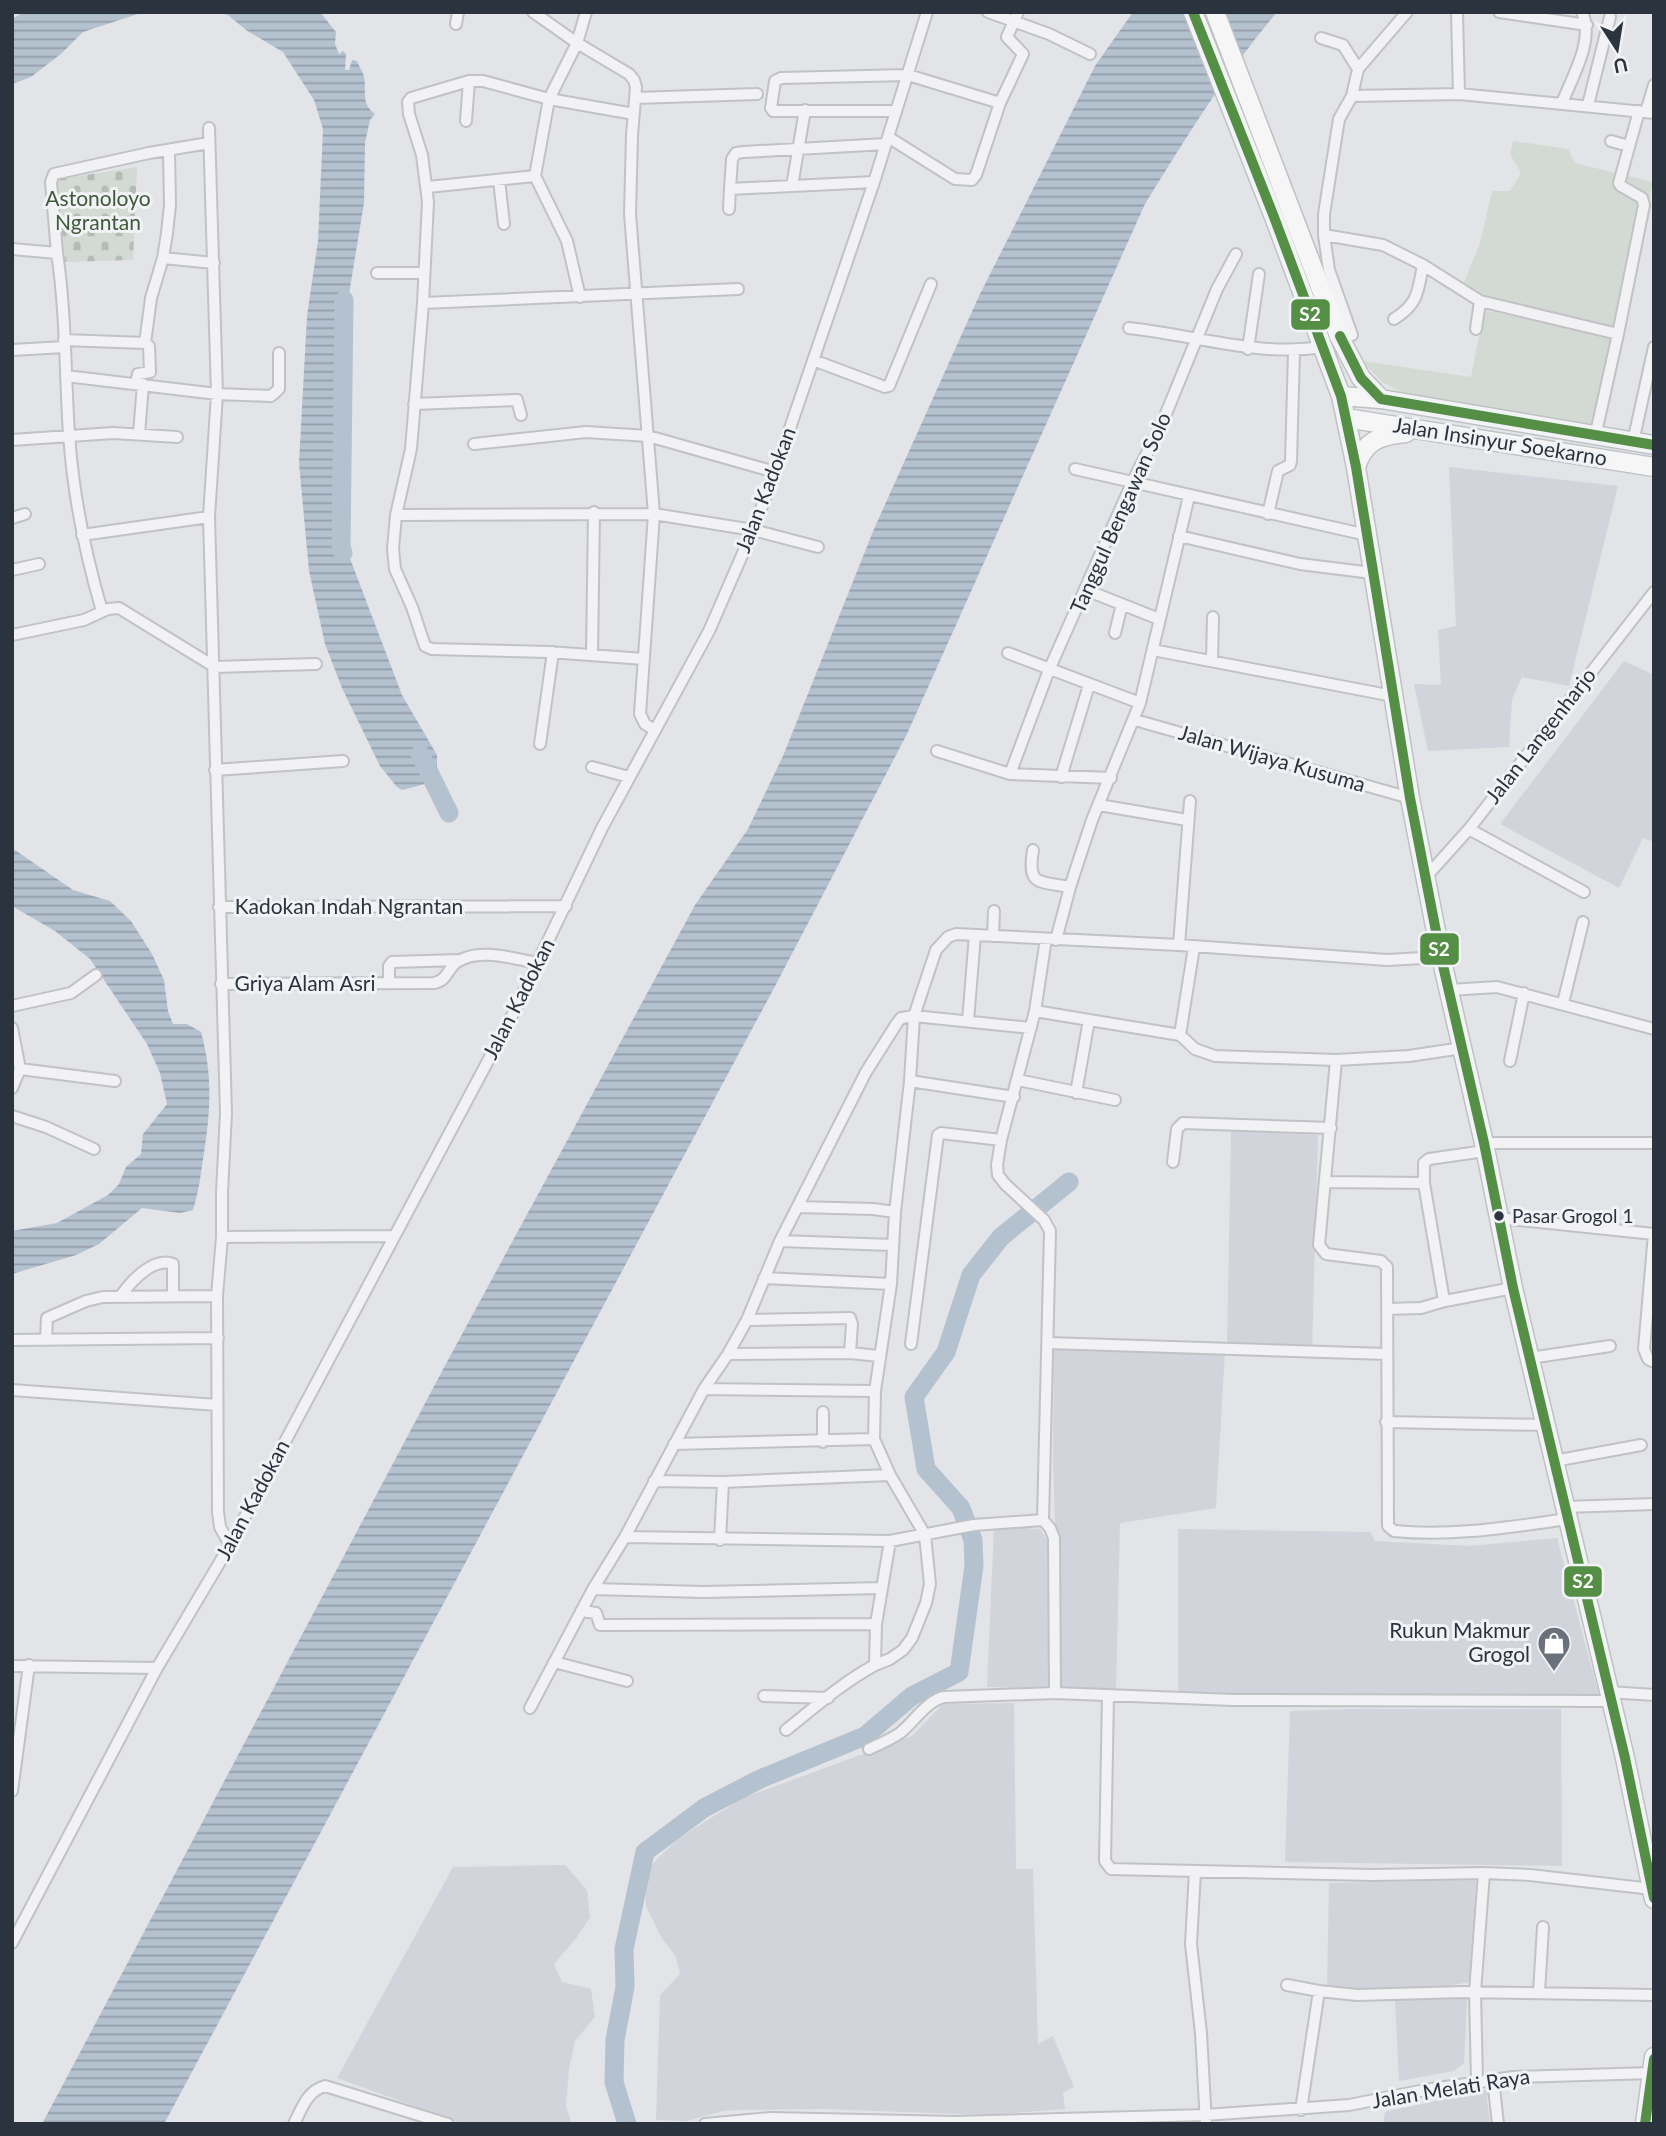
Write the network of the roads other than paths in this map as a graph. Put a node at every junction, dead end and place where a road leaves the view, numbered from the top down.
1 (533, 12) edge
2 (586, 12) edge
3 (928, 12) edge
4 (988, 12) edge
5 (1193, 12) edge
6 (1215, 12) edge
7 (1457, 12) edge
8 (1499, 12) edge
9 (1583, 12) edge
10 (1402, 15) edge
11 (1015, 17) edge
12 (1611, 17) dead end
13 (1587, 25) junction
14 (1321, 38) dead end
15 (577, 44) junction
16 (1090, 54) dead end
17 (1358, 69) junction
18 (908, 75) junction
19 (469, 81) junction
20 (1654, 85) edge
21 (757, 94) dead end
22 (1459, 94) junction
23 (1352, 96) junction
24 (635, 98) junction
25 (549, 99) junction
26 (1000, 103) junction
27 (1562, 103) junction
28 (1588, 105) junction
29 (805, 110) junction
30 (897, 111) junction
31 (1646, 112) edge
32 (634, 114) junction
33 (466, 121) dead end
34 (209, 128) dead end
35 (887, 140) junction
36 (1611, 141) dead end
37 (209, 144) junction
38 (1629, 146) junction
39 (798, 149) junction
40 (169, 150) junction
41 (535, 176) junction
42 (499, 180) junction
43 (874, 182) junction
44 (792, 186) junction
45 (428, 187) junction
46 (730, 188) junction
47 (729, 209) dead end
48 (505, 224) dead end
49 (1324, 235) junction
50 (12, 248) edge
51 (57, 253) junction
52 (1236, 254) dead end
53 (163, 258) junction
54 (214, 263) junction
55 (1423, 265) junction
56 (377, 273) dead end
57 (424, 273) junction
58 (1259, 274) dead end
59 (930, 284) dead end
60 (738, 289) dead end
61 (637, 293) junction
62 (580, 297) junction
63 (1480, 301) junction
64 (423, 303) junction
65 (1394, 319) dead end
66 (1129, 328) dead end
67 (1476, 328) dead end
68 (1618, 334) junction
69 (1352, 335) dead end
70 (1196, 339) junction
71 (145, 343) junction
72 (64, 344) junction
73 (1323, 347) junction
74 (1654, 347) edge
75 (1248, 349) junction
76 (12, 350) edge
77 (1294, 352) junction
78 (279, 354) dead end
79 (813, 360) junction
80 (66, 376) junction
81 (140, 383) junction
82 (217, 394) junction
83 (1341, 396) junction
84 (1381, 399) junction
85 (414, 404) junction
86 (521, 415) dead end
87 (1346, 418) junction
88 (1424, 431) junction
89 (139, 434) junction
90 (69, 436) junction
91 (648, 436) junction
92 (1594, 436) junction
93 (177, 438) dead end
94 (12, 440) edge
95 (1633, 442) junction
96 (474, 444) dead end
97 (1654, 445) edge
98 (1579, 454) junction
99 (1605, 459) junction
100 (1356, 467) junction
101 (1654, 467) edge
102 (1075, 468) dead end
103 (775, 472) junction
104 (1132, 483) junction
105 (1189, 496) junction
106 (594, 512) junction
107 (25, 514) dead end
108 (654, 514) junction
109 (1268, 514) junction
110 (396, 515) junction
111 (209, 517) junction
112 (12, 518) edge
113 (753, 530) junction
114 (82, 535) junction
115 (1367, 535) junction
116 (1180, 536) junction
117 (818, 547) dead end
118 (39, 564) dead end
119 (12, 570) edge
120 (1372, 573) junction
121 (1086, 590) junction
122 (1654, 592) edge
123 (1122, 604) junction
124 (102, 611) junction
125 (1213, 617) dead end
126 (1159, 619) junction
127 (13, 633) edge
128 (1115, 633) dead end
129 (1153, 650) junction
130 (554, 652) junction
131 (1008, 653) dead end
132 (592, 655) junction
133 (644, 659) junction
134 (1212, 661) junction
135 (316, 664) dead end
136 (215, 667) junction
137 (1049, 670) junction
138 (1089, 685) junction
139 (1393, 696) junction
140 (1140, 703) junction
141 (1135, 720) junction
142 (655, 730) junction
143 (540, 744) dead end
144 (937, 751) dead end
145 (343, 761) dead end
146 (592, 767) dead end
147 (215, 770) junction
148 (1010, 774) junction
149 (629, 777) junction
150 (1061, 777) junction
151 (1111, 778) junction
152 (1409, 798) junction
153 (1190, 801) dead end
154 (1099, 805) junction
155 (1187, 820) junction
156 (1469, 828) junction
157 (1033, 850) dead end
158 (1425, 878) junction
159 (1070, 887) junction
160 (1584, 892) dead end
161 (566, 906) junction
162 (219, 907) junction
163 (994, 911) dead end
164 (1583, 922) dead end
165 (975, 935) junction
166 (993, 936) junction
167 (1051, 939) junction
168 (1179, 945) junction
169 (1194, 947) junction
170 (1441, 957) junction
171 (460, 960) junction
172 (538, 963) junction
173 (96, 975) dead end
174 (388, 983) junction
175 (221, 984) junction
176 (1449, 990) junction
177 (1524, 993) junction
178 (1563, 1003) junction
179 (12, 1006) edge
180 (1035, 1011) junction
181 (914, 1016) junction
182 (1089, 1020) junction
183 (968, 1021) junction
184 (12, 1028) edge
185 (1031, 1028) junction
186 (1654, 1029) edge
187 (1183, 1038) junction
188 (1462, 1048) junction
189 (1336, 1060) junction
190 (1510, 1061) dead end
191 (20, 1069) junction
192 (1018, 1080) junction
193 (115, 1081) dead end
194 (910, 1081) junction
195 (12, 1088) edge
196 (1076, 1093) junction
197 (1014, 1097) junction
198 (1115, 1100) dead end
199 (12, 1116) edge
200 (1331, 1128) junction
201 (1001, 1140) junction
202 (1654, 1143) edge
203 (1484, 1147) junction
204 (94, 1149) dead end
205 (1173, 1162) dead end
206 (1326, 1182) junction
207 (1424, 1183) junction
208 (798, 1207) junction
209 (895, 1212) junction
210 (1499, 1218) junction
211 (1654, 1234) edge
212 (392, 1236) junction
213 (222, 1237) junction
214 (780, 1241) junction
215 (892, 1245) junction
216 (764, 1278) junction
217 (891, 1283) junction
218 (1513, 1289) junction
219 (173, 1296) junction
220 (217, 1296) junction
221 (120, 1297) junction
222 (1444, 1301) junction
223 (1387, 1310) junction
224 (747, 1320) junction
225 (218, 1338) junction
226 (46, 1339) junction
227 (12, 1340) edge
228 (1048, 1343) junction
229 (911, 1344) dead end
230 (1610, 1346) dead end
231 (850, 1353) junction
232 (728, 1354) junction
233 (1387, 1354) junction
234 (879, 1356) junction
235 (1530, 1358) junction
236 (1654, 1362) edge
237 (12, 1390) edge
238 (704, 1390) junction
239 (875, 1391) junction
240 (217, 1405) junction
241 (823, 1412) dead end
242 (1386, 1422) junction
243 (1545, 1425) junction
244 (874, 1439) junction
245 (823, 1442) junction
246 (674, 1444) junction
247 (1642, 1445) dead end
248 (1554, 1461) junction
249 (890, 1475) junction
250 (654, 1481) junction
251 (723, 1482) junction
252 (1654, 1504) edge
253 (1566, 1513) junction
254 (1043, 1520) junction
255 (925, 1535) junction
256 (625, 1537) junction
257 (720, 1540) junction
258 (890, 1541) junction
259 (230, 1545) junction
260 (881, 1588) junction
261 (593, 1589) junction
262 (581, 1611) junction
263 (877, 1624) junction
264 (554, 1662) junction
265 (29, 1665) junction
266 (875, 1665) junction
267 (12, 1666) edge
268 (157, 1668) junction
269 (627, 1681) dead end
270 (1055, 1693) junction
271 (1654, 1695) edge
272 (764, 1696) dead end
273 (1108, 1696) junction
274 (1610, 1696) junction
275 (828, 1698) junction
276 (530, 1707) dead end
277 (786, 1730) dead end
278 (869, 1749) dead end
279 (12, 1791) edge
280 (1195, 1871) junction
281 (1484, 1873) junction
282 (1653, 1894) edge
283 (1543, 1927) dead end
284 (12, 1943) edge
285 (1287, 1985) dead end
286 (1319, 1991) junction
287 (1475, 1992) junction
288 (1539, 1992) junction
289 (1654, 1995) edge
290 (1653, 2065) edge
291 (1493, 2079) junction
292 (1477, 2081) junction
293 (1301, 2110) junction
294 (1206, 2120) edge
295 (1055, 2121) edge
296 (972, 2122) edge
297 (294, 2124) edge
298 (448, 2124) edge
299 (705, 2124) edge
300 (1498, 2124) edge
301 (1645, 2124) edge

1 - 15 street
2 - 15 street
3 - 18 street, Jalan Kadokan
4 - 11 street
5 - 73 main road
6 - 84 main road
7 - 22 street
8 - 13 street
9 - 13 street
10 - 17 street
11 - 16 street
11 - 26 street
12 - 28 street
13 - 27 street
14 - 17 street
15 - 24 street
15 - 25 street
17 - 23 street
18 - 26 street
18 - 29 street
18 - 30 street, Jalan Kadokan
19 - 25 street
19 - 33 street
19 - 45 street
20 - 31 street
21 - 24 street
22 - 23 street
22 - 27 street
23 - 49 street
24 - 32 street
25 - 32 street
25 - 41 street
26 - 35 street
27 - 28 street
28 - 31 street
29 - 30 street
29 - 39 street
30 - 35 street, Jalan Kadokan
31 - 38 street
32 - 61 street
34 - 37 street
35 - 39 street
35 - 43 street, Jalan Kadokan
36 - 38 street
37 - 40 street
37 - 54 street
38 - 68 street
39 - 44 street
39 - 46 street
40 - 51 street
40 - 53 street
41 - 42 street
41 - 62 street
42 - 45 street
42 - 48 street
43 - 44 street
43 - 79 street, Jalan Kadokan
44 - 46 street
45 - 57 street
46 - 47 street
49 - 55 street
49 - 69 street
50 - 51 street
51 - 72 street
52 - 70 street, Tanggul Bengawan Solo
53 - 54 street
53 - 71 street
54 - 82 street
55 - 63 street
55 - 65 street
56 - 57 street
57 - 64 street
58 - 75 street
59 - 79 street
60 - 61 street
61 - 62 street
61 - 91 street
62 - 64 street
63 - 67 street
63 - 68 street
64 - 85 street
66 - 70 street
68 - 92 street
70 - 75 street
70 - 104 street, Tanggul Bengawan Solo
71 - 72 street
71 - 81 street
72 - 76 street
72 - 80 street
73 - 77 street
73 - 83 main road
74 - 95 street
75 - 77 street
77 - 109 street
78 - 82 street
79 - 103 street, Jalan Kadokan
80 - 81 street
80 - 90 street
81 - 82 street
81 - 89 street
82 - 111 street
83 - 84 main road, Jalan Insinyur Soekarno
83 - 87 main road
84 - 92 main road, Jalan Insinyur Soekarno
85 - 86 street
85 - 110 street
87 - 88 main road, Jalan Insinyur Soekarno
87 - 100 main road
88 - 98 main road, Jalan Insinyur Soekarno
88 - 100 main road
89 - 90 street
89 - 93 street
90 - 94 street
90 - 114 street
91 - 96 street
91 - 103 street
91 - 108 street
92 - 95 main road, Jalan Insinyur Soekarno
92 - 98 main road
92 - 99 main road
95 - 97 main road, Jalan Insinyur Soekarno
98 - 99 main road, Jalan Insinyur Soekarno
99 - 101 main road, Jalan Insinyur Soekarno
100 - 115 main road
102 - 104 street
103 - 113 street, Jalan Kadokan
104 - 105 street
104 - 121 street, Tanggul Bengawan Solo
105 - 109 street
105 - 116 street
106 - 108 street
106 - 110 street
106 - 132 street
107 - 112 street
108 - 113 street
108 - 133 street
109 - 115 street
110 - 130 street
111 - 114 street
111 - 136 street
113 - 117 street
113 - 142 street, Jalan Kadokan
114 - 124 street
115 - 120 main road
116 - 120 street
116 - 126 street
118 - 119 street
120 - 139 main road
121 - 123 street
121 - 137 street, Tanggul Bengawan Solo
122 - 156 street, Jalan Langenharjo
123 - 126 street
123 - 128 street
124 - 127 street
124 - 136 street
125 - 134 street
126 - 129 street
129 - 134 street
129 - 140 street
130 - 132 street
130 - 143 street
131 - 137 street
132 - 133 street
133 - 142 street
134 - 139 street
135 - 136 street
136 - 147 street
137 - 138 street
137 - 148 street, Tanggul Bengawan Solo
138 - 140 street
138 - 150 street
139 - 152 main road
140 - 141 street
141 - 151 street
141 - 152 street, Jalan Wijaya Kusuma
142 - 149 street, Jalan Kadokan
144 - 148 street
145 - 147 street
146 - 149 street
147 - 162 street
148 - 150 street
149 - 161 street, Jalan Kadokan
150 - 151 street
151 - 154 street
152 - 158 main road
153 - 155 street
154 - 155 street
154 - 159 street
155 - 168 street
156 - 158 street, Jalan Langenharjo
156 - 160 street
157 - 159 street
158 - 170 main road
159 - 167 street
161 - 162 street, Kadokan Indah Ngrantan
161 - 172 street, Jalan Kadokan
162 - 175 street
163 - 166 street
164 - 178 street
165 - 166 street
165 - 181 street
165 - 183 street
166 - 167 street
167 - 168 street
167 - 180 street
168 - 169 street
169 - 170 street
169 - 187 street
170 - 176 main road
171 - 172 street, Griya Alam Asri
171 - 174 street, Griya Alam Asri
171 - 174 street, Griya Alam Asri
172 - 212 street, Jalan Kadokan
173 - 179 street
174 - 175 street, Griya Alam Asri
175 - 213 street
176 - 177 street
176 - 188 main road
177 - 178 street
177 - 190 street
178 - 186 street
180 - 182 street
180 - 185 street
181 - 183 street
181 - 194 street
181 - 208 street
182 - 187 street
182 - 196 street
183 - 185 street
184 - 191 street
185 - 192 street
187 - 189 street
188 - 189 street
188 - 203 main road
189 - 200 street
191 - 193 street
191 - 195 street
192 - 196 street
192 - 197 street
194 - 197 street
194 - 209 street
196 - 198 street
197 - 201 street
199 - 204 street
200 - 205 street
200 - 206 street
201 - 228 street
201 - 229 street
202 - 203 street
203 - 207 street
203 - 210 main road
206 - 207 street
206 - 223 street
207 - 222 street
208 - 209 street
208 - 214 street
209 - 215 street
210 - 211 street
210 - 218 main road
211 - 236 street
212 - 213 street
212 - 259 street, Jalan Kadokan
213 - 220 street
214 - 215 street
214 - 216 street
215 - 217 street
216 - 217 street
216 - 224 street
217 - 234 street
218 - 222 street
218 - 235 main road
219 - 220 street
219 - 221 street
219 - 221 street
220 - 225 street
221 - 226 street
222 - 223 street
223 - 233 street
224 - 231 street
224 - 232 street
225 - 226 street
225 - 240 street
226 - 227 street
228 - 233 street
228 - 254 street
230 - 235 street
231 - 232 street
231 - 234 street
232 - 238 street
233 - 242 street
234 - 239 street
235 - 243 main road
237 - 240 street
238 - 239 street
238 - 246 street
239 - 244 street
240 - 259 street
241 - 245 street
242 - 243 street
242 - 253 street
243 - 248 main road
244 - 245 street
244 - 249 street
245 - 246 street
246 - 250 street
247 - 248 street
248 - 253 main road
249 - 251 street
249 - 255 street
250 - 251 street
250 - 256 street
251 - 257 street
252 - 253 street
253 - 274 main road
254 - 255 street
254 - 270 street
255 - 258 street
255 - 266 street
256 - 257 street
256 - 261 street
257 - 258 street
258 - 260 street
259 - 268 street, Jalan Kadokan
260 - 261 street
260 - 263 street
261 - 262 street
262 - 263 street
262 - 264 street
263 - 266 street
264 - 269 street
264 - 276 street
265 - 267 street
265 - 268 street
265 - 279 street
266 - 275 street
268 - 284 street, Jalan Kadokan
270 - 273 street
270 - 278 street
271 - 274 street
272 - 275 street
273 - 274 street
273 - 280 street
274 - 282 main road
275 - 277 street
280 - 281 street
280 - 294 street
281 - 282 street
281 - 287 street
283 - 288 street
285 - 286 street
286 - 287 street
286 - 293 street
287 - 288 street
287 - 292 street
288 - 289 street
290 - 291 street, Jalan Melati Raya
290 - 301 main road
291 - 292 street, Jalan Melati Raya
291 - 300 street
292 - 293 street, Jalan Melati Raya
293 - 294 street, Jalan Melati Raya
294 - 295 street, Jalan Melati Raya
295 - 296 street, Jalan Melati Raya
296 - 299 street, Jalan Melati Raya
297 - 298 street

